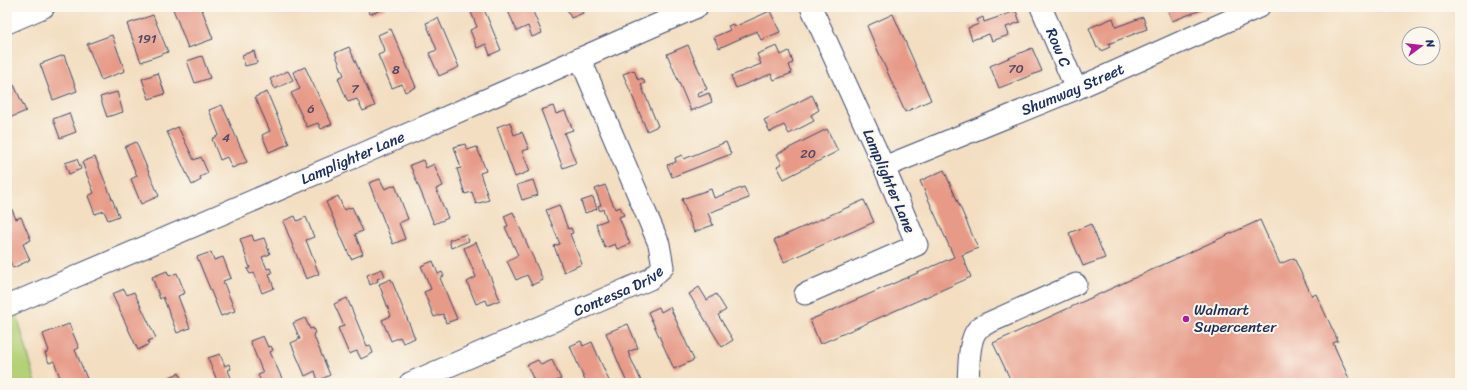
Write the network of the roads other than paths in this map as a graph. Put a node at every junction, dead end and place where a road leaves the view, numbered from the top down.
1 (44, 7) edge
2 (697, 7) edge
3 (811, 7) edge
4 (1041, 7) edge
5 (1250, 9) edge
6 (7, 23) edge
7 (580, 58) junction
8 (1076, 89) junction
9 (884, 166) junction
10 (1076, 284) dead end
11 (805, 294) dead end
12 (7, 306) edge
13 (410, 383) edge
14 (968, 383) edge

1 - 6 street
2 - 7 street, Lamplighter Lane
3 - 9 street, Lamplighter Lane
4 - 8 street, Row C
5 - 8 street, Shumway Street
7 - 12 street, Lamplighter Lane
7 - 13 street, Contessa Drive
8 - 9 street, Shumway Street
9 - 11 street, Lamplighter Lane
10 - 14 street

